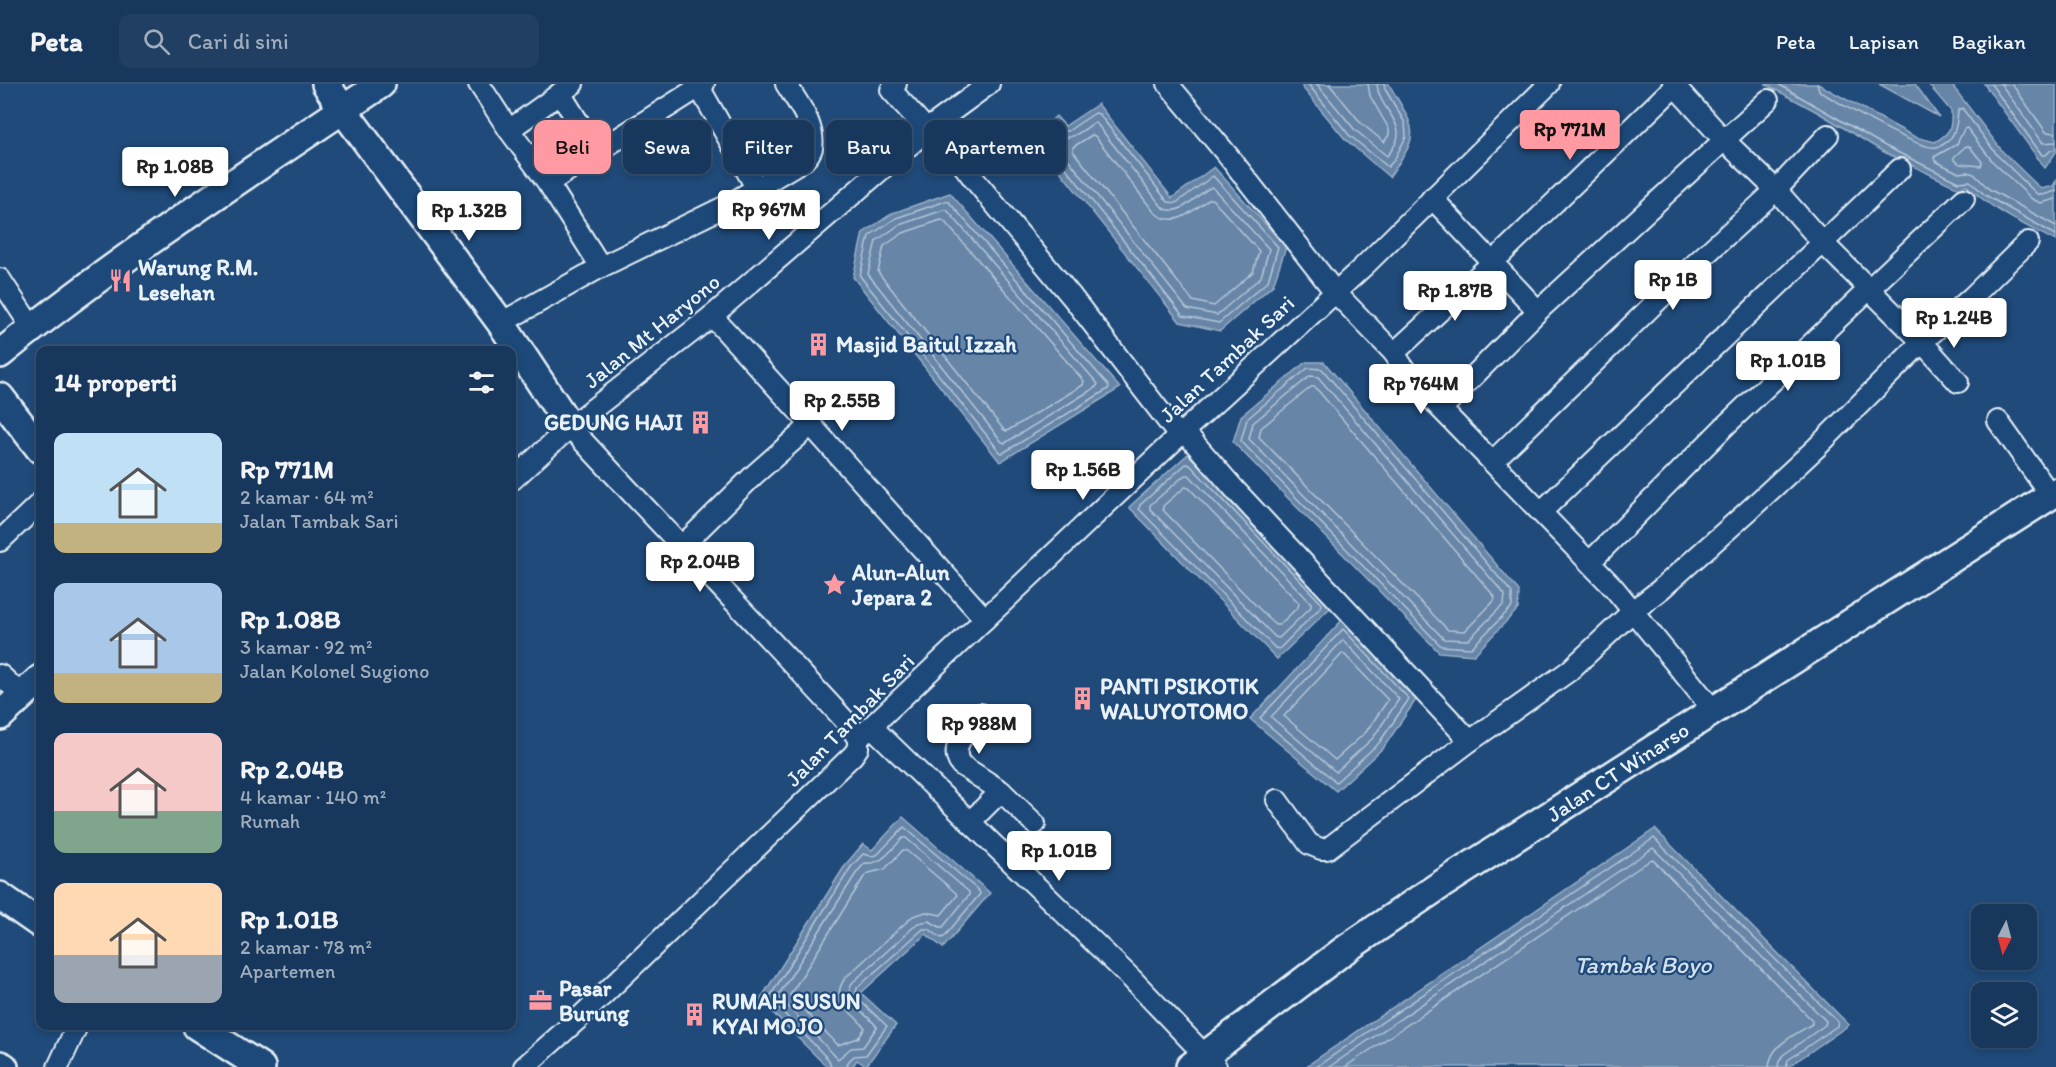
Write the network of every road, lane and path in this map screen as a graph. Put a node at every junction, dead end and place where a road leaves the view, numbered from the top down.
1 (326, 84) edge
2 (381, 84) edge
3 (479, 84) edge
4 (786, 84) edge
5 (896, 84) edge
6 (989, 84) edge
7 (1168, 84) edge
8 (1549, 84) edge
9 (1674, 85) edge
10 (702, 86) edge
11 (566, 89) edge
12 (1768, 100) dead end
13 (343, 110) junction
14 (581, 120) edge
15 (941, 120) edge
16 (924, 122) edge
17 (509, 130) junction
18 (924, 133) edge
19 (1828, 135) dead end
20 (1724, 140) junction
21 (611, 143) edge
22 (1900, 169) dead end
23 (562, 174) edge
24 (969, 174) edge
25 (548, 183) junction
26 (757, 189) junction
27 (1776, 190) junction
28 (1432, 198) junction
29 (1964, 199) dead end
30 (2028, 242) dead end
31 (1822, 243) junction
32 (1492, 263) junction
33 (601, 267) junction
34 (0, 279) edge
35 (1869, 289) junction
36 (1335, 292) junction
37 (1538, 311) junction
38 (712, 316) junction
39 (501, 323) junction
40 (32, 328) junction
41 (1922, 342) junction
42 (1394, 353) junction
43 (0, 354) edge
44 (1958, 382) dead end
45 (0, 397) edge
46 (1441, 409) junction
47 (1998, 421) dead end
48 (811, 425) junction
49 (570, 427) junction
50 (1182, 434) junction
51 (36, 444) edge
52 (1492, 462) junction
53 (516, 476) edge
54 (2053, 494) edge
55 (36, 507) edge
56 (1541, 512) junction
57 (0, 541) edge
58 (681, 547) junction
59 (1590, 562) junction
60 (1633, 611) junction
61 (985, 619) junction
62 (0, 675) edge
63 (31, 687) edge
64 (1714, 711) junction
65 (981, 714) dead end
66 (0, 716) edge
67 (865, 733) junction
68 (1470, 741) junction
69 (1001, 791) junction
70 (1277, 800) dead end
71 (970, 822) junction
72 (1035, 825) dead end
73 (0, 896) edge
74 (36, 921) edge
75 (75, 1030) edge
76 (203, 1030) edge
77 (1204, 1063) edge
78 (0, 1065) edge
79 (4, 1067) edge
80 (58, 1067) edge
81 (261, 1067) edge
82 (524, 1067) edge

1 - 13 street
2 - 13 street
3 - 17 street
4 - 26 street
5 - 16 street
6 - 15 street, Jalan Mt Haryono
7 - 36 street
8 - 28 street, Jalan Tambak Sari
9 - 20 street
9 - 32 street
10 - 21 street
10 - 26 street
11 - 14 street
11 - 17 street
12 - 20 street
13 - 39 street
13 - 40 street
17 - 25 street
18 - 38 street, Jalan Mt Haryono
19 - 27 street
20 - 27 street
20 - 37 street
22 - 31 street
23 - 25 street
24 - 50 street
25 - 33 street
26 - 33 street
27 - 31 street
27 - 52 street
28 - 32 street
28 - 36 street, Jalan Tambak Sari
29 - 35 street
30 - 41 street
31 - 35 street
31 - 56 street
32 - 37 street
32 - 42 street
33 - 39 street
34 - 40 street
35 - 41 street
35 - 59 street
36 - 42 street
36 - 50 street, Jalan Tambak Sari
37 - 46 street
38 - 48 street
38 - 49 street, Jalan Mt Haryono
39 - 49 street
40 - 43 street
41 - 44 street
41 - 60 street
42 - 46 street
45 - 51 street
46 - 52 street
47 - 54 street
48 - 58 street
48 - 61 street
49 - 53 street, Jalan Mt Haryono
49 - 58 street
50 - 61 street, Jalan Tambak Sari
50 - 68 street
52 - 56 street
54 - 64 street, Jalan CT Winarso
55 - 57 street
56 - 59 street
58 - 67 street
59 - 60 street
60 - 64 street
60 - 68 street
61 - 67 street, Jalan Tambak Sari
62 - 63 street
63 - 66 street
64 - 77 street, Jalan CT Winarso
65 - 69 street
67 - 71 street
67 - 82 street, Jalan Tambak Sari
68 - 70 street
69 - 71 street
69 - 72 street
71 - 77 street
73 - 74 street
75 - 80 street
76 - 81 street
78 - 79 street

